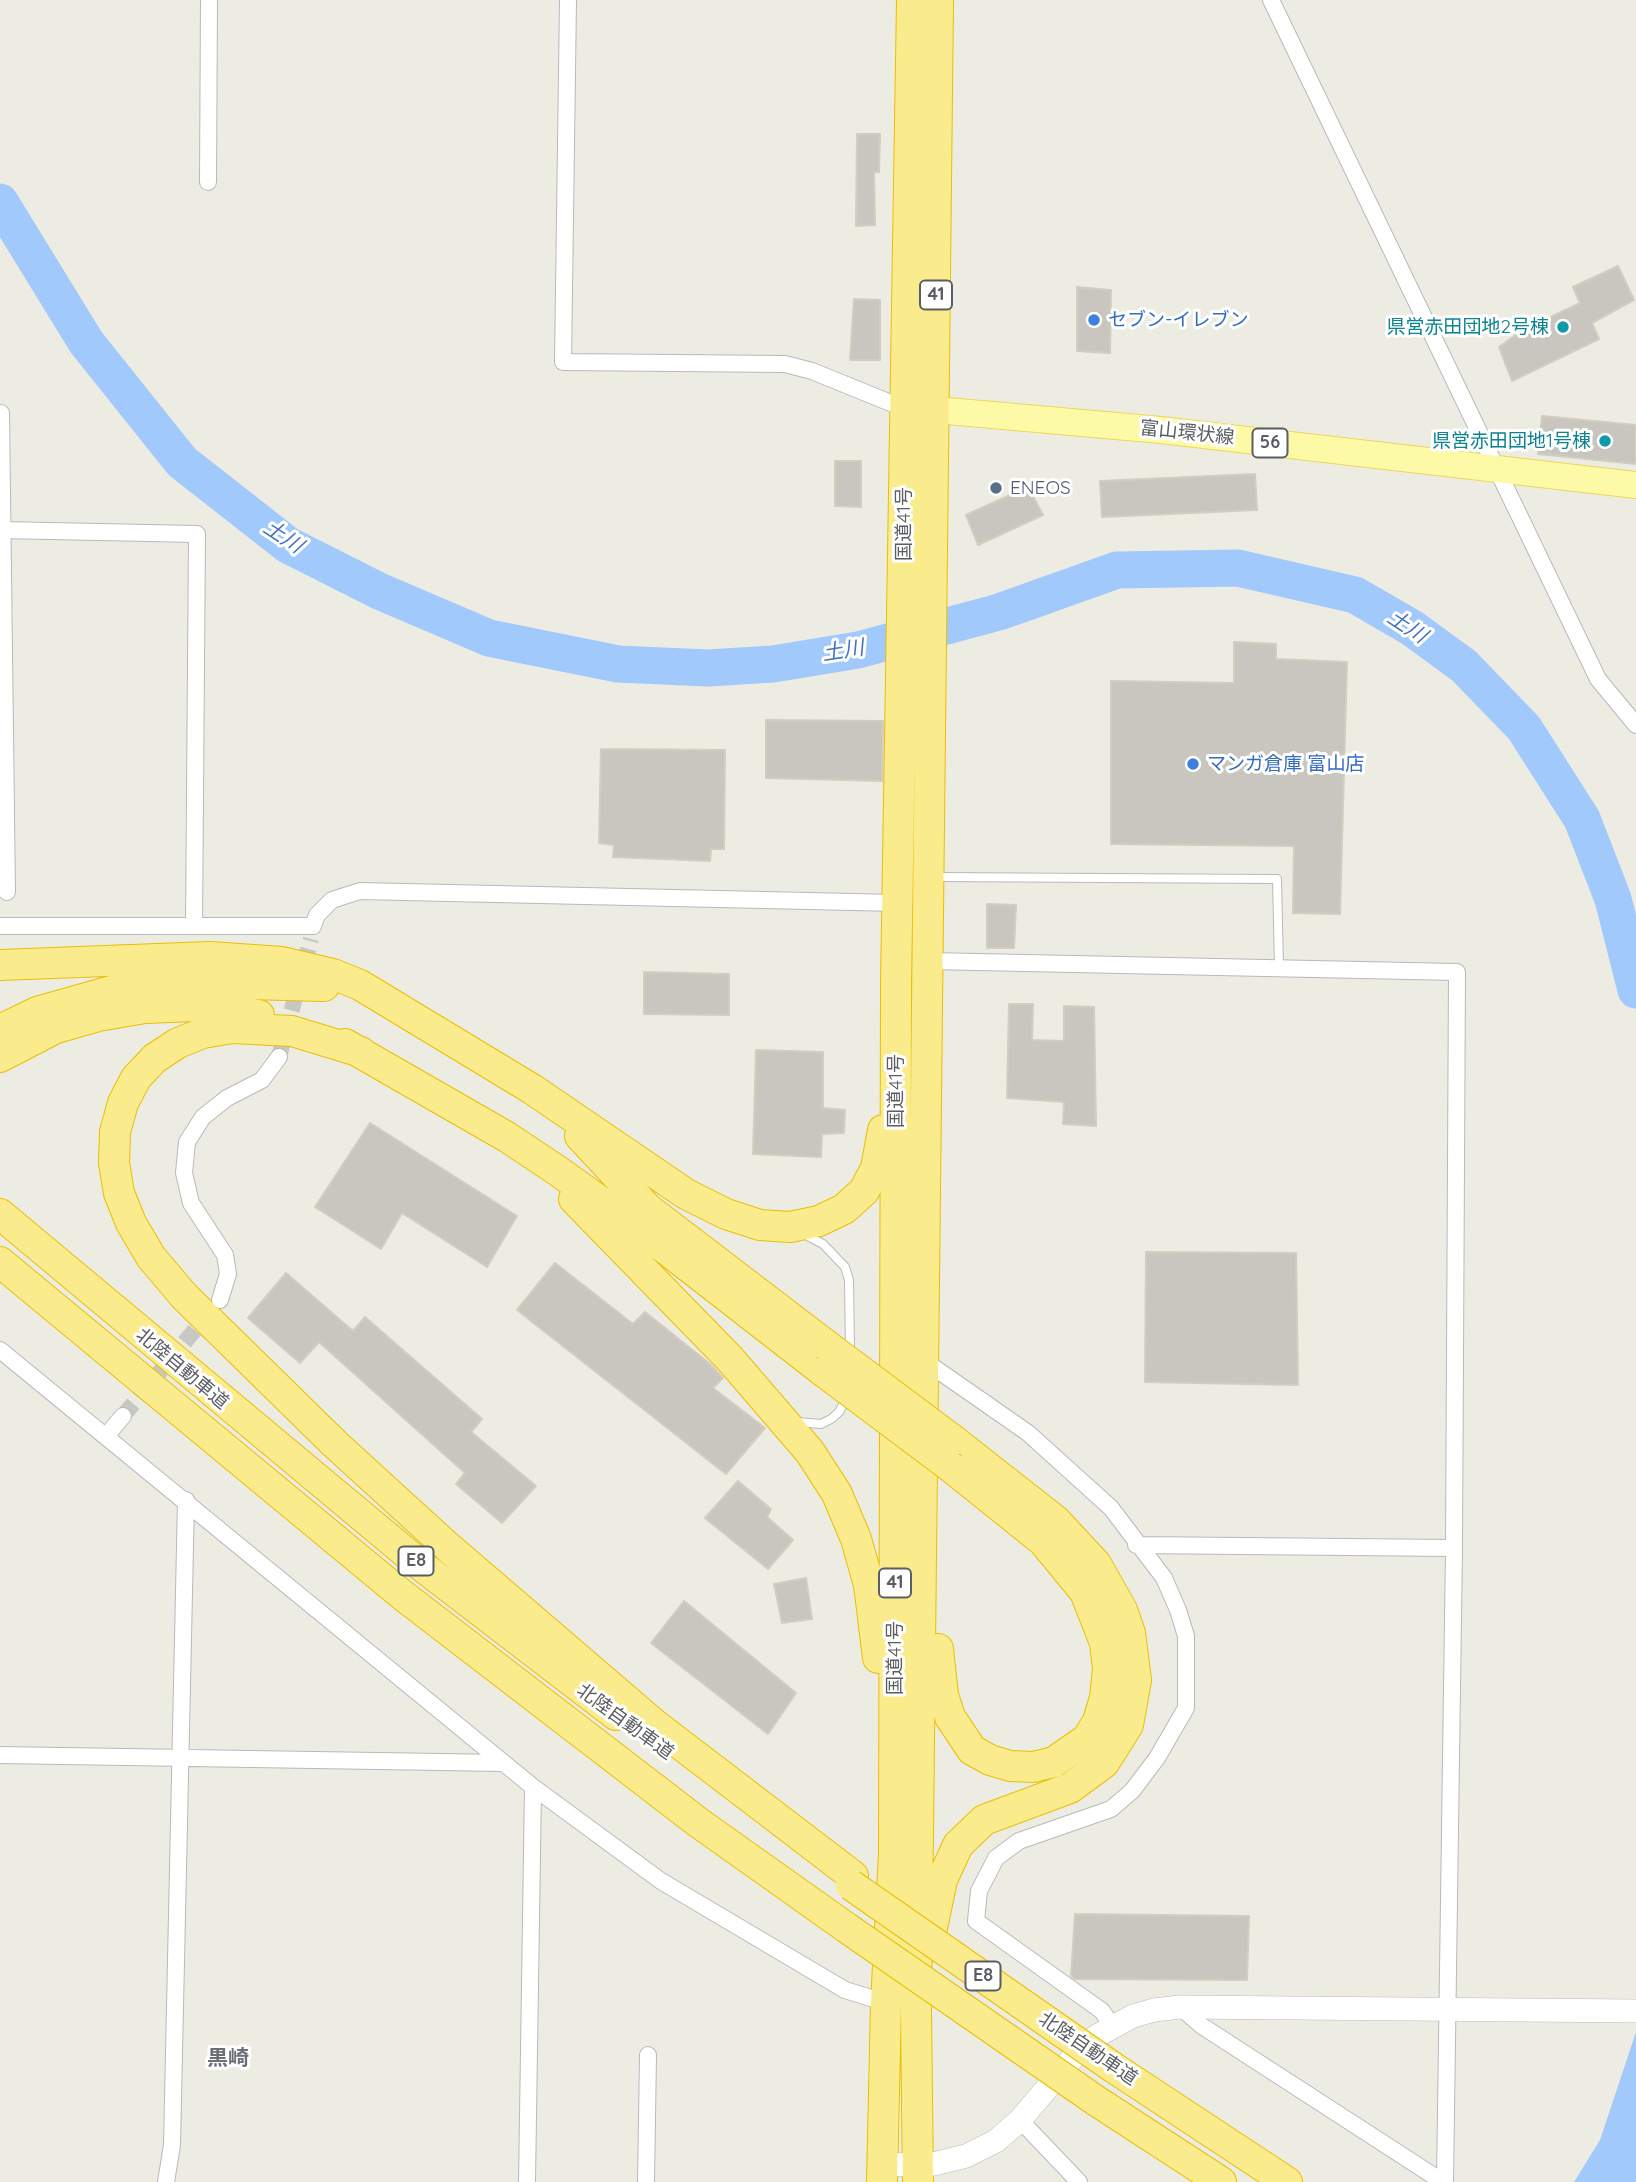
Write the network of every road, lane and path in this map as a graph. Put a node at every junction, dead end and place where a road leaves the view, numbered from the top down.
1 (209, 0) edge
2 (568, 0) edge
3 (912, 0) edge
4 (938, 0) edge
5 (1272, 0) edge
6 (208, 182) dead end
7 (903, 408) junction
8 (935, 409) junction
9 (1, 413) edge
10 (1498, 470) junction
11 (1636, 485) edge
12 (1, 530) edge
13 (1636, 725) edge
14 (931, 877) junction
15 (7, 892) dead end
16 (898, 903) junction
17 (0, 926) edge
18 (194, 926) junction
19 (929, 961) junction
20 (0, 965) edge
21 (1279, 967) junction
22 (896, 984) junction
23 (386, 1001) junction
24 (0, 1030) edge
25 (362, 1052) junction
26 (0, 1057) edge
27 (279, 1057) tunnel mouth
28 (532, 1089) junction
29 (507, 1137) junction
30 (0, 1214) edge
31 (790, 1227) junction
32 (0, 1262) edge
33 (0, 1276) edge
34 (220, 1300) tunnel mouth
35 (0, 1349) edge
36 (926, 1362) junction
37 (837, 1368) junction
38 (775, 1409) junction
39 (123, 1416) tunnel mouth
40 (107, 1435) junction
41 (228, 1453) junction
42 (953, 1454) junction
43 (186, 1500) junction
44 (1136, 1545) junction
45 (1454, 1548) junction
46 (0, 1755) edge
47 (180, 1757) junction
48 (503, 1763) junction
49 (533, 1787) junction
50 (894, 1854) junction
51 (852, 1880) junction
52 (886, 2003) junction
53 (1181, 2007) junction
54 (1447, 2009) junction
55 (916, 2011) junction
56 (1632, 2011) edge
57 (1112, 2026) junction
58 (648, 2055) dead end
59 (1020, 2120) junction
60 (882, 2174) edge
61 (918, 2174) edge
62 (166, 2182) edge
63 (527, 2182) edge
64 (646, 2182) edge
65 (1079, 2182) edge
66 (1221, 2182) edge
67 (1287, 2182) edge
68 (1444, 2182) edge

1 - 6 street
2 - 7 street
3 - 7 highway, 国道41号 / 41
4 - 8 highway, 国道41号 / 41
5 - 10 street
7 - 8 main road, 富山環状線 / 56
7 - 16 highway, 国道41号 / 41
8 - 10 main road, 富山環状線 / 56
8 - 14 highway, 国道41号 / 41
9 - 12 street
10 - 11 main road, 富山環状線 / 56
10 - 13 street
12 - 15 street
12 - 18 street
14 - 19 highway, 国道41号 / 41
14 - 21 lane
16 - 18 street
16 - 22 highway, 国道41号 / 41
17 - 18 street
19 - 21 street
19 - 36 highway, 国道41号 / 41
20 - 23 highway
21 - 45 street
22 - 31 highway
22 - 50 highway, 国道41号 / 41
23 - 24 highway
23 - 28 highway
25 - 26 highway
25 - 29 highway
25 - 51 highway
27 - 34 street
28 - 31 highway
28 - 37 highway
29 - 37 highway
29 - 38 highway
30 - 51 highway, 北陸自動車道 / E8
31 - 37 lane
32 - 41 highway, 北陸自動車道 / E8
33 - 41 highway
35 - 40 street
36 - 42 highway
36 - 44 street
36 - 55 highway, 国道41号 / 41
37 - 38 lane
37 - 42 highway, bridge
38 - 50 highway
39 - 40 street
40 - 43 street
41 - 66 highway, 北陸自動車道 / E8, bridge
42 - 55 highway
43 - 47 street
43 - 48 street
44 - 45 street
44 - 57 street
45 - 54 street
46 - 47 street
47 - 48 street
47 - 62 street
48 - 49 street
49 - 52 street
49 - 63 street
50 - 52 highway, 国道41号 / 41
51 - 67 highway, 北陸自動車道 / E8, bridge
52 - 55 street
52 - 60 highway, 国道41号 / 41
53 - 54 street
53 - 57 street
53 - 68 street
54 - 56 street
54 - 68 street
55 - 61 highway, 国道41号 / 41
57 - 59 street
58 - 64 street
59 - 61 street
59 - 65 street
60 - 61 street

